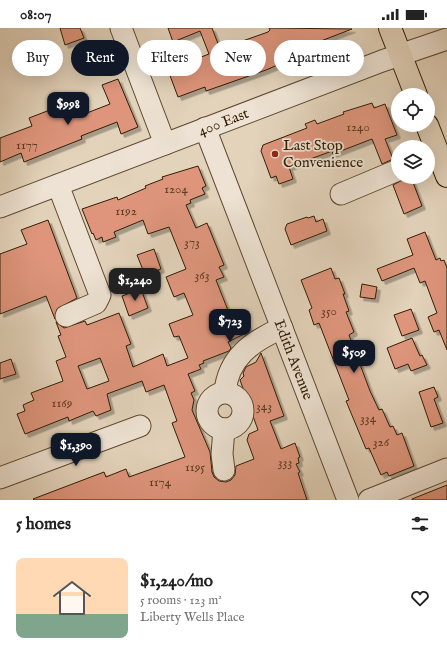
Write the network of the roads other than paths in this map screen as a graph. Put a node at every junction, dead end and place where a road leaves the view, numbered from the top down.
1 (120, 28) edge
2 (390, 28) edge
3 (447, 39) edge
4 (400, 55) junction
5 (413, 88) edge
6 (205, 128) junction
7 (429, 132) edge
8 (165, 144) junction
9 (440, 162) edge
10 (391, 173) edge
11 (58, 185) junction
12 (341, 194) dead end
13 (0, 207) edge
14 (66, 316) dead end
15 (282, 328) junction
16 (140, 426) dead end
17 (447, 469) edge
18 (224, 470) dead end
19 (0, 478) edge
20 (348, 500) edge
21 (369, 500) edge

1 - 8 street
2 - 4 main road
3 - 4 street, 400 East
4 - 5 main road
4 - 6 street, 400 East
6 - 8 street, 400 East
6 - 15 street, Edith Avenue
7 - 9 main road
8 - 11 street, 400 East
10 - 12 street
11 - 13 street, 400 East
11 - 14 street
15 - 18 street
15 - 20 street, Edith Avenue
16 - 19 street
17 - 21 street

